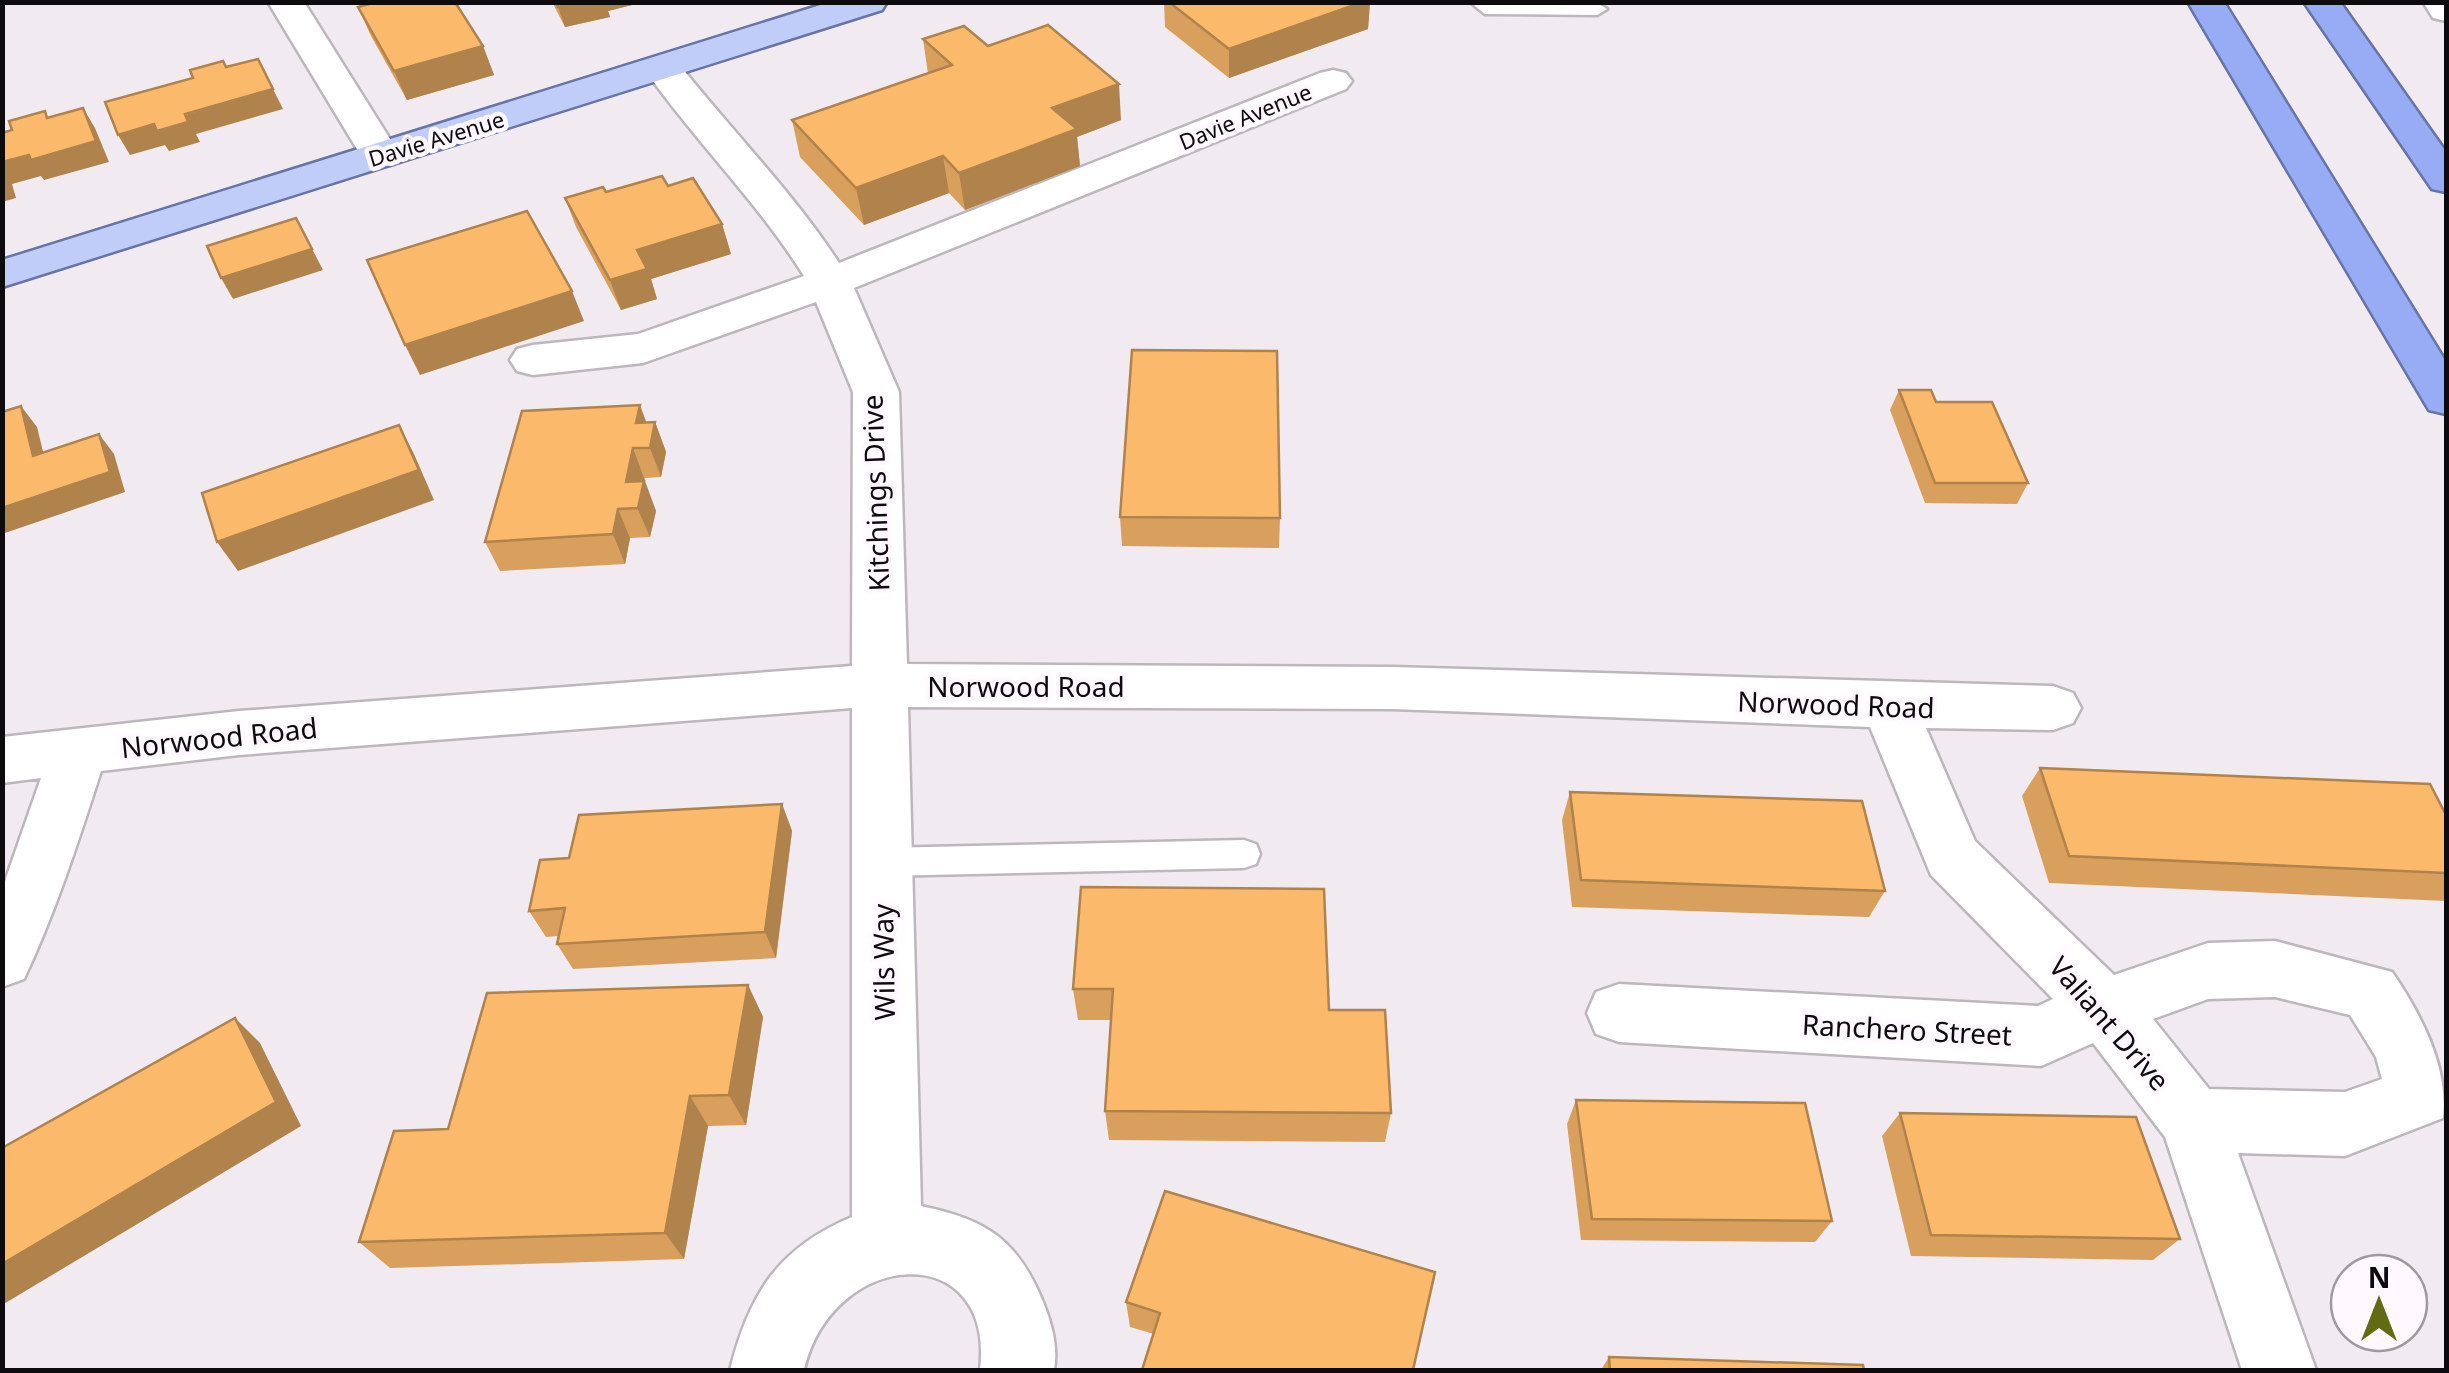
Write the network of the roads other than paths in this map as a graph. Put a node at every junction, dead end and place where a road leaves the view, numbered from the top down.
1 (286, 2) edge
2 (869, 2) edge
3 (1480, 2) edge
4 (2206, 2) edge
5 (2322, 2) edge
6 (2440, 2) edge
7 (1597, 9) dead end
8 (2446, 10) edge
9 (662, 67) junction
10 (1333, 81) dead end
11 (380, 155) junction
12 (2446, 180) edge
13 (2, 274) edge
14 (830, 282) junction
15 (534, 360) dead end
16 (2446, 399) edge
17 (879, 685) junction
18 (1889, 706) junction
19 (2053, 708) dead end
20 (79, 752) junction
21 (2, 760) edge
22 (1244, 854) dead end
23 (882, 862) junction
24 (2, 959) edge
25 (2104, 1008) junction
26 (1619, 1013) dead end
27 (2193, 1120) junction
28 (887, 1240) junction
29 (767, 1370) edge
30 (1017, 1370) edge
31 (2279, 1370) edge

1 - 11 street
2 - 9 main road, Davie Avenue
3 - 7 lane
4 - 16 highway
5 - 12 highway
6 - 8 street
9 - 11 main road, Davie Avenue
9 - 14 street, Kitchings Drive
10 - 14 street, Davie Avenue
11 - 13 main road, Davie Avenue
14 - 15 street, Davie Avenue
14 - 17 street, Kitchings Drive
17 - 18 street, Norwood Road
17 - 20 street, Norwood Road
17 - 23 street, Wils Way
18 - 19 street, Norwood Road
18 - 25 street, Valiant Drive
20 - 21 street, Norwood Road
20 - 24 street
22 - 23 lane
23 - 28 street, Wils Way
25 - 26 street, Ranchero Street
25 - 27 street, Valiant Drive
25 - 27 street, Ranchero Street
27 - 31 street, Valiant Drive
28 - 29 street
28 - 30 street

